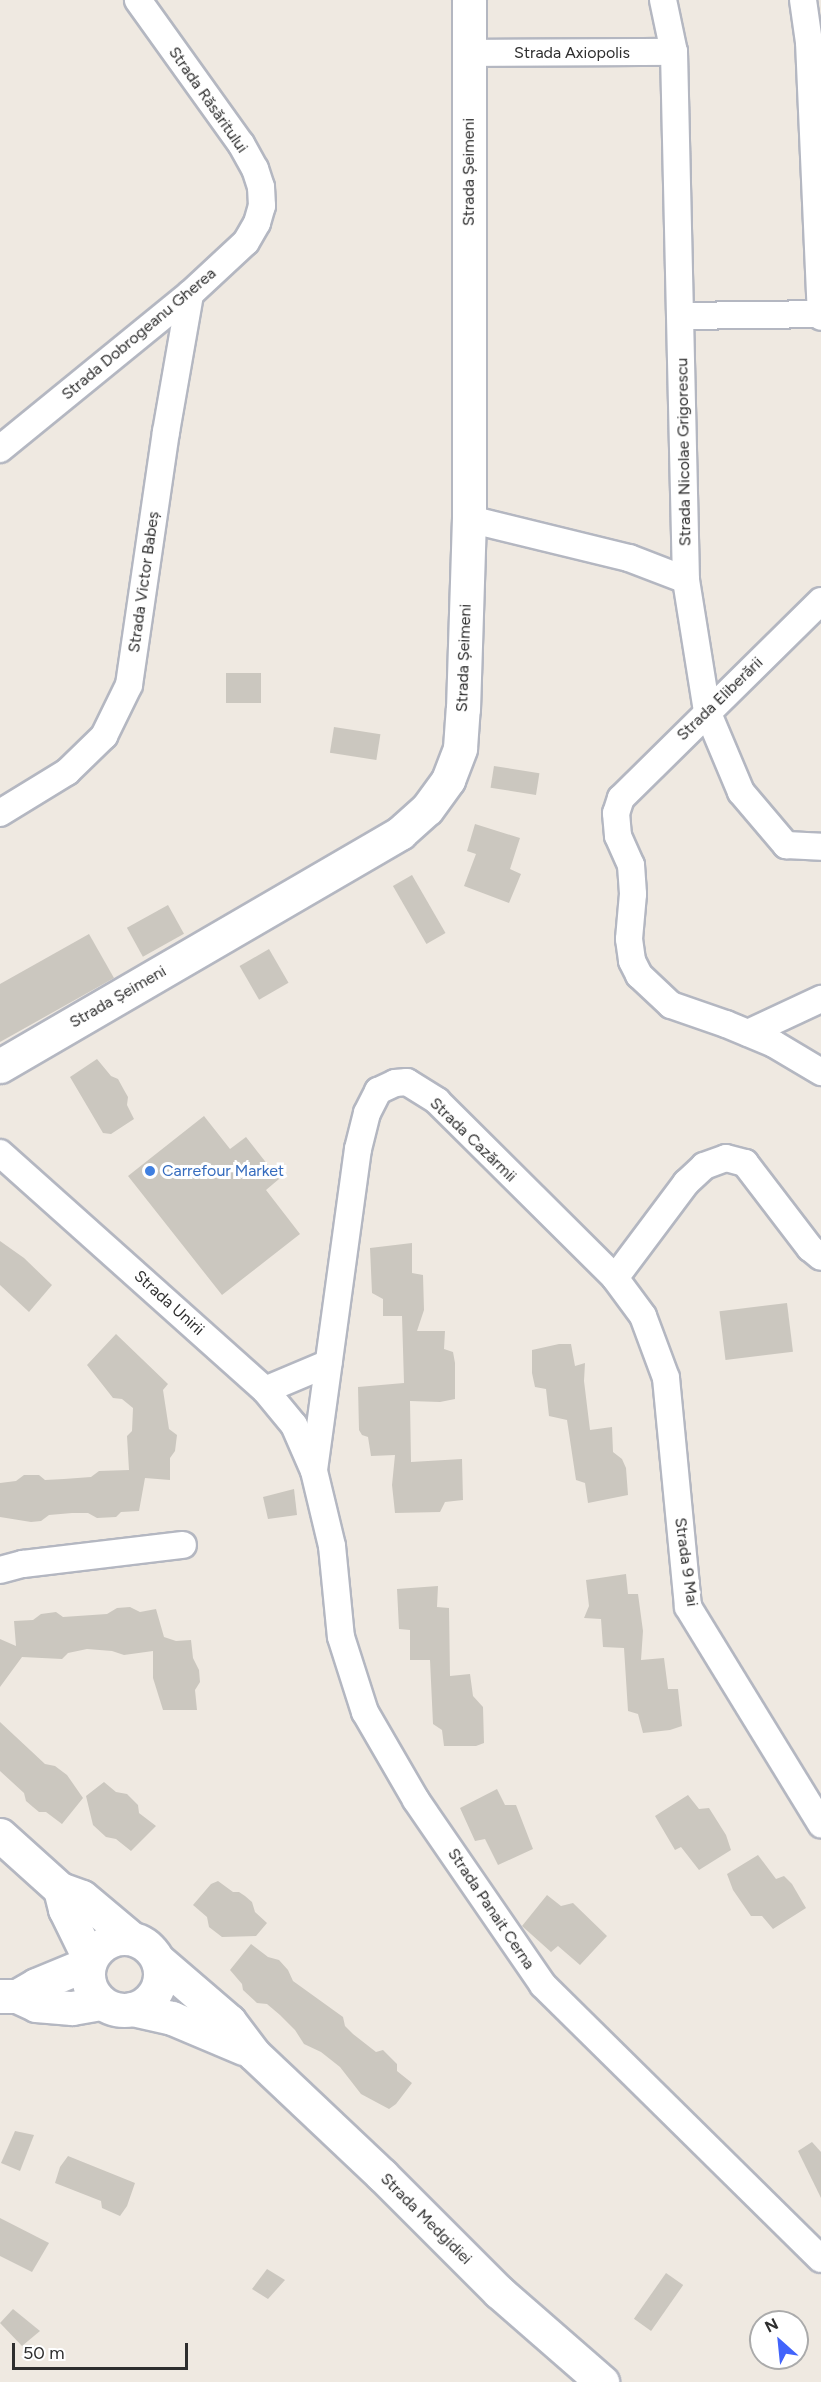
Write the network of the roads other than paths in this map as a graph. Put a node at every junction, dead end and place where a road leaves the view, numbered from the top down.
1 (138, 0) edge
2 (470, 0) edge
3 (663, 0) edge
4 (803, 0) edge
5 (674, 52) junction
6 (470, 53) junction
7 (262, 206) joint
8 (190, 294) junction
9 (821, 315) edge
10 (682, 316) junction
11 (0, 449) edge
12 (469, 519) junction
13 (686, 580) junction
14 (821, 601) edge
15 (707, 711) junction
16 (0, 813) edge
17 (821, 847) edge
18 (821, 999) edge
19 (748, 1033) junction
20 (0, 1066) edge
21 (821, 1072) edge
22 (0, 1153) edge
23 (821, 1257) edge
24 (615, 1278) junction
25 (329, 1363) junction
26 (266, 1390) junction
27 (314, 1471) junction
28 (183, 1545) dead end
29 (0, 1570) edge
30 (821, 1824) edge
31 (0, 1835) edge
32 (60, 1888) junction
33 (131, 1938) junction
34 (158, 1960) junction
35 (90, 1961) junction
36 (9, 1996) edge
37 (117, 2006) junction
38 (254, 2054) junction
39 (821, 2259) edge
40 (602, 2382) edge

1 - 7 street, Strada Răsăritului
2 - 6 main road, Strada Șeimeni
3 - 5 street, Strada Nicolae Grigorescu
4 - 9 street
5 - 6 street, Strada Axiopolis
5 - 10 street, Strada Nicolae Grigorescu
6 - 12 main road, Strada Șeimeni
7 - 8 street, Strada Dobrogeanu Gherea
8 - 11 street, Strada Dobrogeanu Gherea
8 - 16 street, Strada Victor Babeș
9 - 10 street
10 - 13 street, Strada Nicolae Grigorescu
12 - 13 street
12 - 20 main road, Strada Șeimeni
13 - 15 street, Strada Nicolae Grigorescu
14 - 15 street, Strada Eliberării
15 - 17 street, Strada Nicolae Grigorescu
15 - 19 street, Strada Eliberării
18 - 19 street
19 - 21 street
22 - 26 street, Strada Unirii
23 - 24 street
24 - 25 street, Strada Cazărmii
24 - 30 street, Strada 9 Mai
25 - 26 street
25 - 27 street, Strada Cazărmii
26 - 27 street, Strada Unirii
27 - 39 street, Strada Panait Cerna
28 - 29 street
31 - 32 main road
32 - 33 main road
32 - 35 main road
33 - 34 main road
33 - 35 main road
34 - 37 main road
34 - 38 main road, Strada Medgidiei
35 - 36 main road
35 - 37 main road
36 - 37 main road
37 - 38 main road, Strada Medgidiei
38 - 40 main road, Strada Medgidiei

